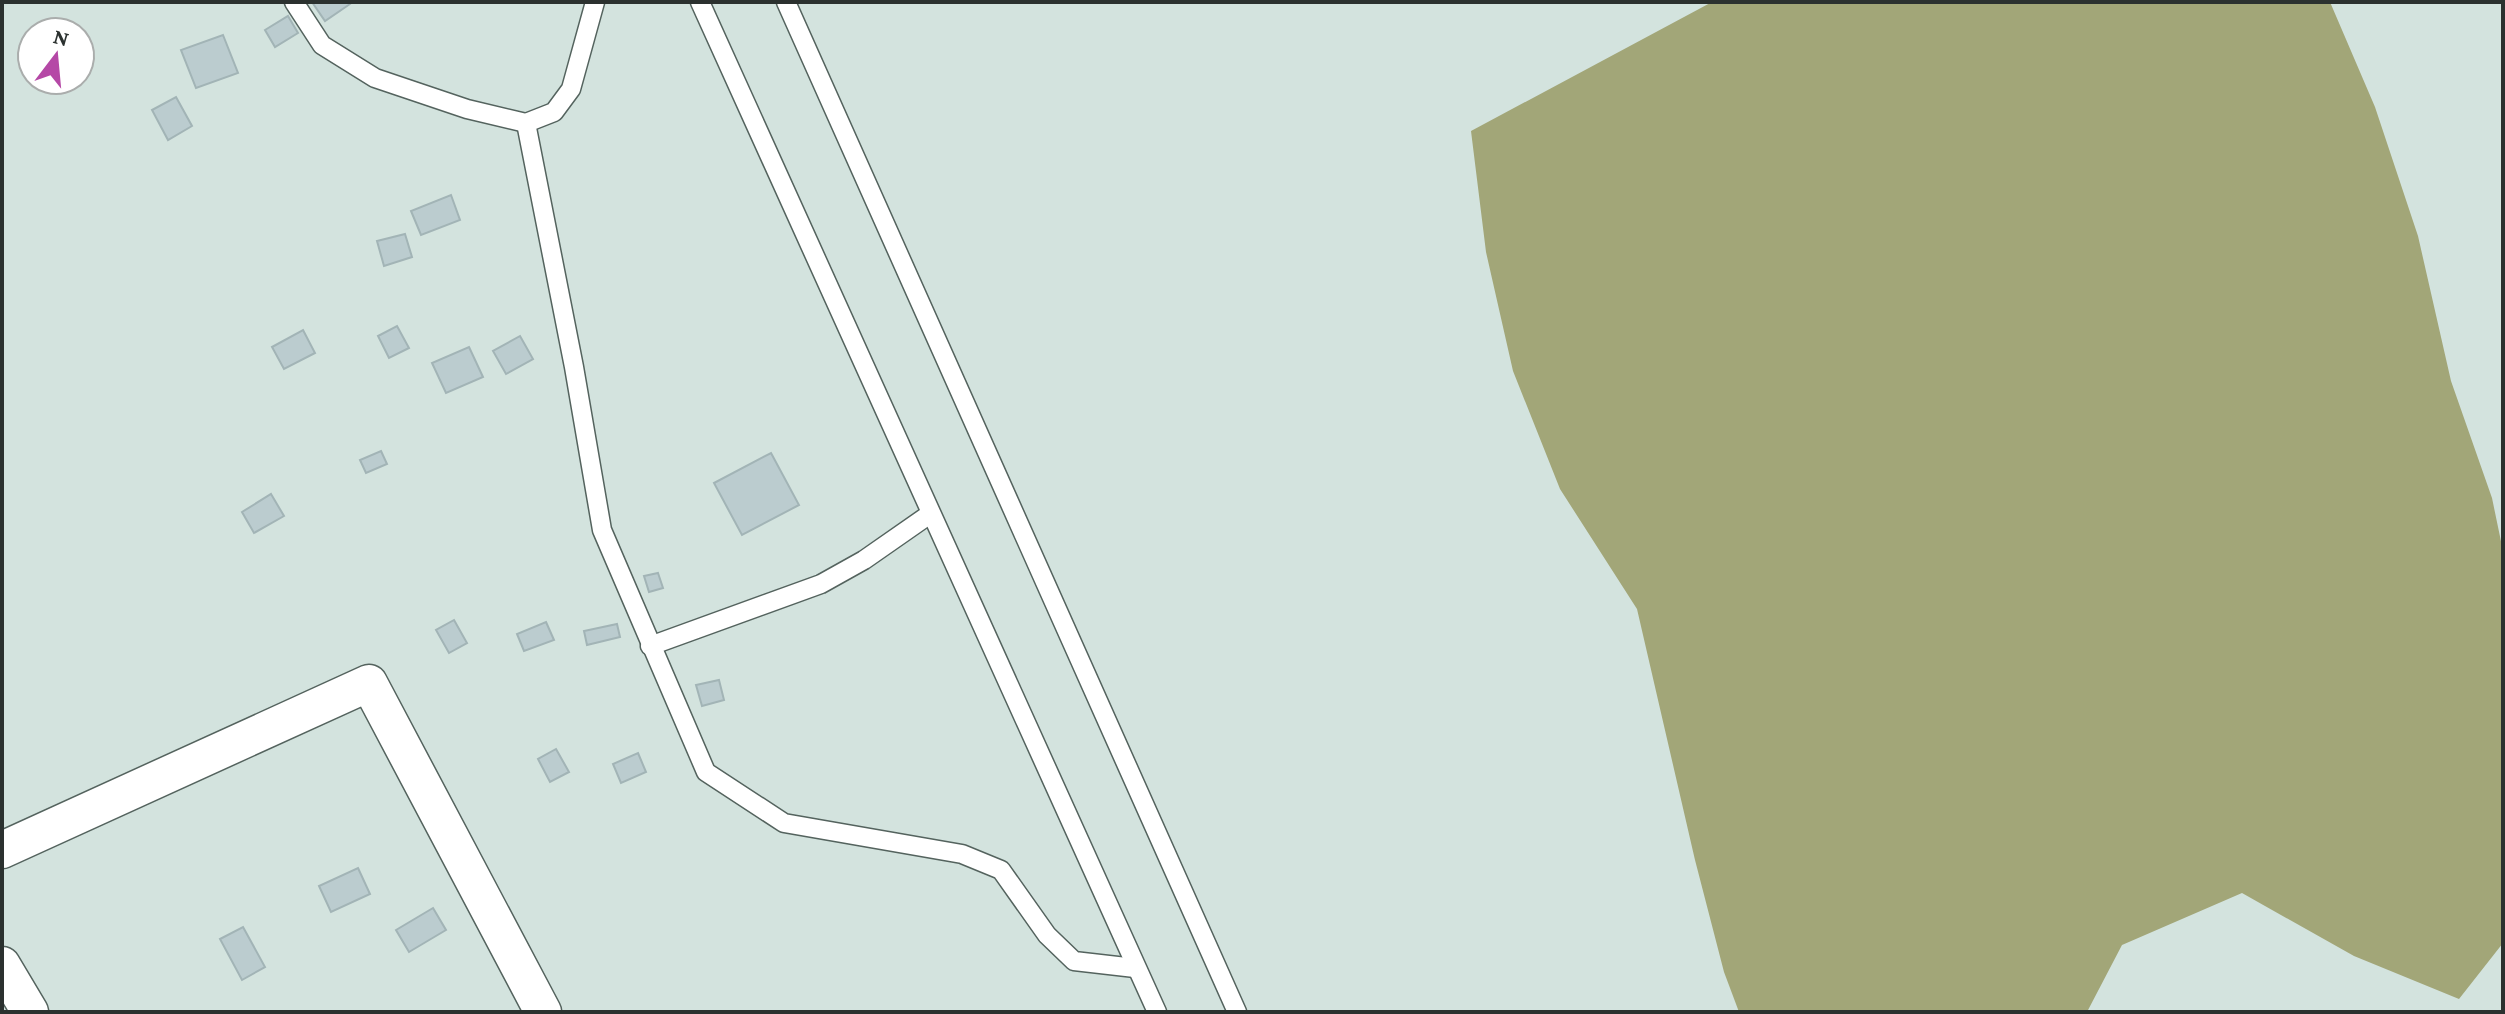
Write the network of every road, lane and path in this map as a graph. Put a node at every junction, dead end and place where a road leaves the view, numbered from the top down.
1 (294, 2) edge
2 (595, 2) edge
3 (700, 2) edge
4 (786, 2) edge
5 (526, 123) junction
6 (930, 514) junction
7 (650, 646) junction
8 (2, 850) edge
9 (2, 965) edge
10 (1135, 968) junction
11 (30, 1012) edge
12 (543, 1012) edge
13 (1157, 1012) edge
14 (1237, 1012) edge

1 - 5 lane
2 - 5 lane
3 - 6 lane
4 - 14 lane
5 - 7 lane
6 - 7 lane
6 - 10 lane
7 - 10 lane
8 - 12 street
9 - 11 street
10 - 13 lane

